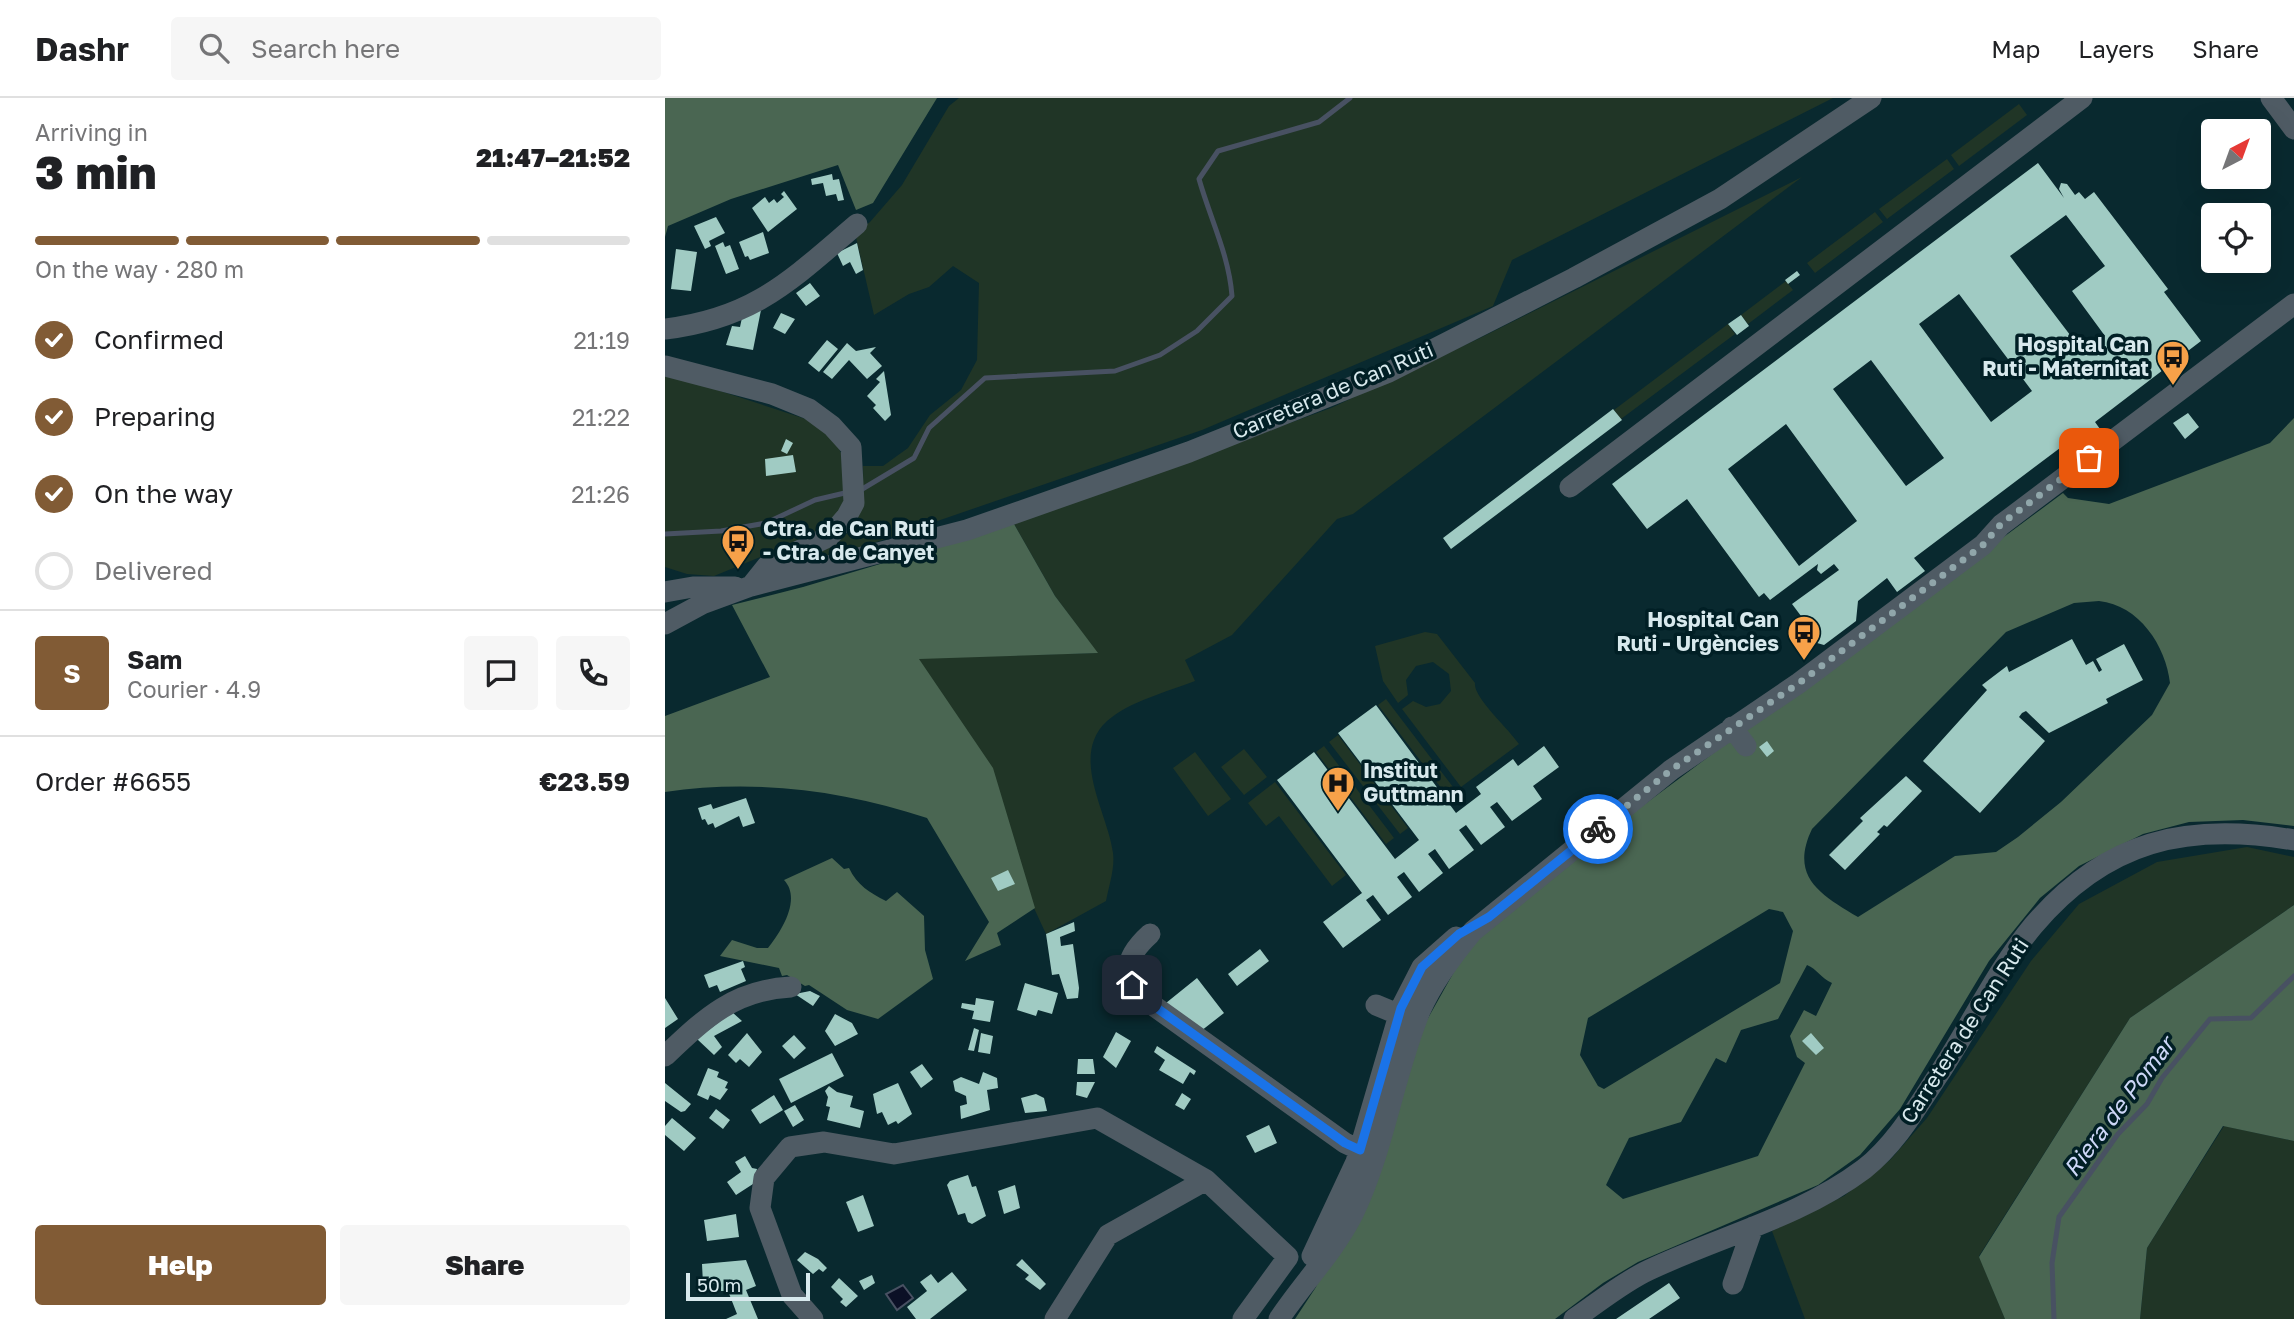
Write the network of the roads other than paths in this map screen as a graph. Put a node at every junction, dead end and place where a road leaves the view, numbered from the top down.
1 (1871, 98) edge
2 (2082, 98) edge
3 (2271, 98) edge
4 (2294, 129) edge
5 (857, 224) dead end
6 (2294, 304) edge
7 (665, 329) edge
8 (665, 366) edge
9 (1570, 487) dead end
10 (665, 575) edge
11 (751, 586) junction
12 (693, 587) junction
13 (665, 592) edge
14 (671, 618) edge
15 (1732, 727) junction
16 (1746, 746) dead end
17 (2294, 840) edge
18 (1489, 917) junction
19 (1150, 934) dead end
20 (1443, 971) junction
21 (791, 987) dead end
22 (1376, 1005) dead end
23 (1400, 1015) junction
24 (665, 1056) edge
25 (1392, 1103) junction
26 (1360, 1150) junction
27 (1206, 1180) junction
28 (1346, 1225) junction
29 (1753, 1227) junction
30 (1733, 1284) dead end
31 (1284, 1312) edge
32 (813, 1319) edge
33 (1055, 1319) edge
34 (1243, 1319) edge
35 (1574, 1319) edge

1 - 11 street, Carretera de Can Ruti
2 - 9 street
3 - 4 street
5 - 7 street
6 - 15 street
8 - 11 street
10 - 12 street
11 - 12 street, Carretera de Can Ruti
11 - 14 street, Carretera de Can Ruti
12 - 13 street, Carretera de Can Ruti
15 - 16 street
15 - 18 street
17 - 29 street, Carretera de Can Ruti
18 - 20 street
18 - 23 street
19 - 26 street
20 - 23 street
20 - 25 street
21 - 24 street
22 - 23 street
23 - 25 street
23 - 26 street
25 - 28 street
26 - 28 street
26 - 31 street
27 - 32 street
27 - 33 street
27 - 34 street
28 - 31 street
29 - 30 street
29 - 35 street, Carretera de Can Ruti

